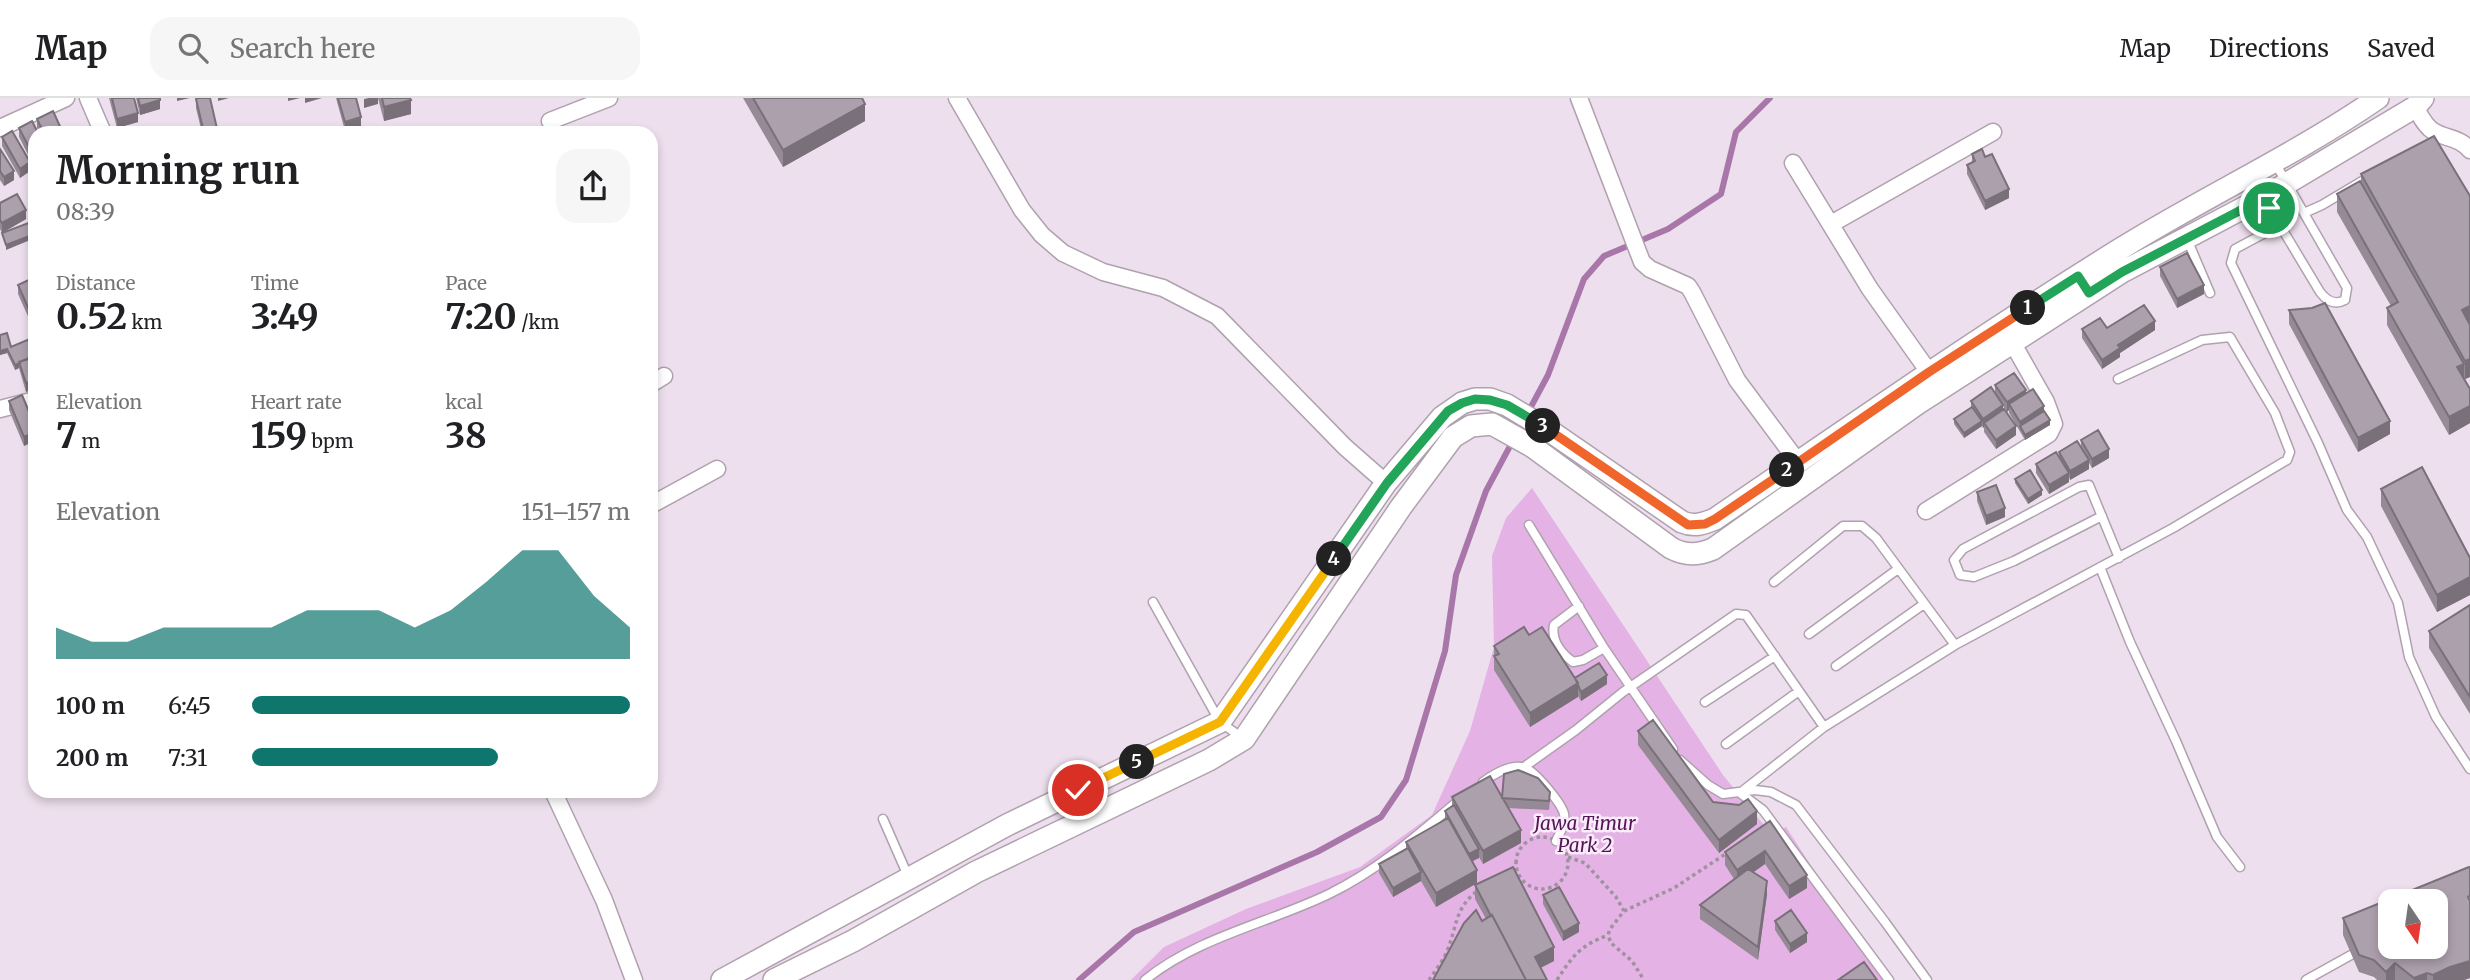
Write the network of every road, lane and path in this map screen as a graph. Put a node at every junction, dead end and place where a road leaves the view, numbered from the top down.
1 (66, 98) edge
2 (88, 98) edge
3 (609, 98) edge
4 (957, 98) edge
5 (1579, 98) edge
6 (2378, 98) edge
7 (2419, 102) edge
8 (550, 121) dead end
9 (100, 126) edge
10 (0, 128) edge
11 (1993, 132) dead end
12 (2470, 150) edge
13 (2274, 161) junction
14 (1793, 163) dead end
15 (2382, 171) edge
16 (2249, 175) junction
17 (2288, 183) junction
18 (2264, 198) junction
19 (2304, 213) junction
20 (1830, 224) junction
21 (2280, 225) junction
22 (2187, 239) junction
23 (2084, 284) junction
24 (2210, 293) dead end
25 (2012, 342) junction
26 (1929, 372) junction
27 (2118, 379) dead end
28 (28, 402) edge
29 (1506, 405) junction
30 (0, 409) edge
31 (1492, 424) junction
32 (1547, 428) junction
33 (1534, 448) junction
34 (1798, 462) junction
35 (717, 469) dead end
36 (1387, 483) junction
37 (658, 502) edge
38 (1926, 511) dead end
39 (2102, 516) junction
40 (1529, 525) dead end
41 (2119, 558) junction
42 (2101, 567) junction
43 (1898, 569) junction
44 (1774, 582) dead end
45 (1153, 602) dead end
46 (1924, 604) junction
47 (1579, 606) junction
48 (1810, 634) dead end
49 (1955, 645) junction
50 (1604, 648) junction
51 (1775, 656) junction
52 (1836, 666) dead end
53 (1631, 687) junction
54 (1799, 691) junction
55 (1705, 702) dead end
56 (1220, 722) junction
57 (1824, 727) junction
58 (1244, 738) junction
59 (1726, 744) dead end
60 (1524, 767) junction
61 (2470, 769) edge
62 (1471, 789) edge
63 (1740, 793) junction
64 (556, 798) edge
65 (1461, 798) edge
66 (883, 819) dead end
67 (1556, 841) junction
68 (1728, 851) edge
69 (1568, 857) junction
70 (2240, 867) dead end
71 (1517, 868) junction
72 (1506, 873) edge
73 (909, 879) junction
74 (1478, 890) edge
75 (1624, 911) junction
76 (842, 916) junction
77 (1608, 935) junction
78 (799, 938) junction
79 (853, 941) junction
80 (2351, 955) edge
81 (810, 961) junction
82 (1921, 978) edge
83 (634, 980) edge
84 (722, 980) edge
85 (774, 980) edge
86 (1145, 980) edge
87 (1429, 980) edge
88 (1557, 980) edge
89 (1644, 980) edge
90 (1889, 980) edge
91 (2306, 980) edge

1 - 10 street
2 - 9 street
3 - 8 street
4 - 36 street
5 - 34 street
6 - 13 street
7 - 12 street
7 - 17 street
11 - 20 street
13 - 16 street
13 - 17 lane
14 - 20 street
15 - 19 lane
16 - 18 lane
16 - 23 street
17 - 18 street
17 - 19 lane
18 - 21 lane
18 - 22 street
19 - 21 lane
20 - 26 street
21 - 61 lane
22 - 23 street
22 - 24 lane
23 - 25 street
23 - 26 street
25 - 33 street
25 - 38 street
26 - 34 street
27 - 41 lane
28 - 30 street
29 - 31 street
29 - 32 street
29 - 36 street
31 - 33 street
31 - 58 street
32 - 33 street
32 - 34 street
35 - 37 street
36 - 56 street
39 - 39 lane
39 - 41 lane
40 - 47 lane
41 - 42 lane
42 - 49 lane
42 - 70 lane
43 - 44 lane
43 - 46 lane
43 - 48 lane
45 - 56 lane
46 - 49 lane
46 - 52 lane
47 - 50 lane
47 - 50 lane
49 - 57 lane
50 - 53 lane
51 - 53 lane
51 - 54 lane
51 - 55 lane
53 - 60 lane
53 - 63 lane
54 - 57 lane
54 - 59 lane
56 - 58 lane
56 - 73 street
57 - 63 lane
58 - 79 street
60 - 62 lane
60 - 67 lane
63 - 82 lane
63 - 90 lane
64 - 83 street
65 - 86 lane
66 - 73 lane
67 - 69 path
67 - 71 path
68 - 75 path
69 - 71 path
69 - 75 path
71 - 72 path
73 - 76 street
74 - 87 path
75 - 77 path
76 - 78 street
76 - 79 street
77 - 88 path
77 - 89 path
78 - 81 street
78 - 84 street
79 - 81 street
80 - 91 lane
81 - 85 street

